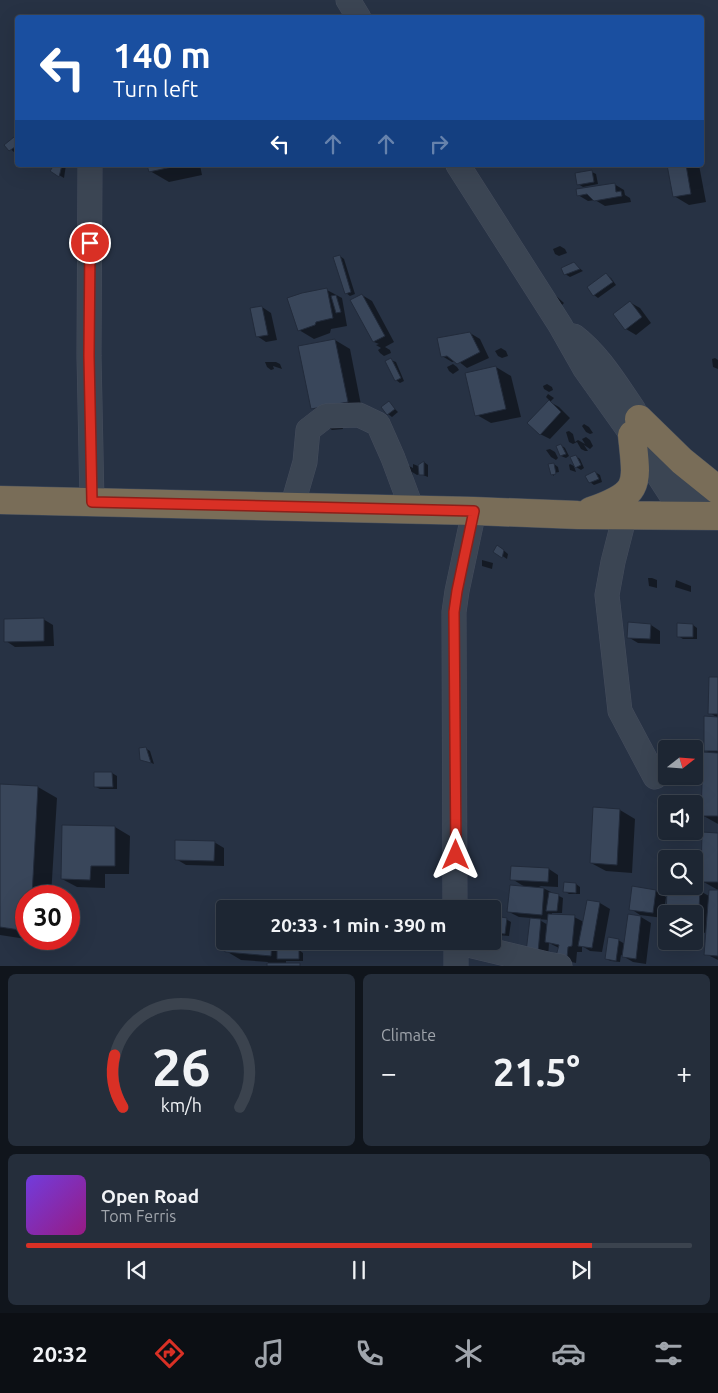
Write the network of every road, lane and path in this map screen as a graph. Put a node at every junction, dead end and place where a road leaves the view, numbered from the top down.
1 (348, 0) edge
2 (357, 15) edge
3 (90, 167) edge
4 (459, 167) edge
5 (636, 427) junction
6 (718, 490) edge
7 (0, 500) edge
8 (92, 502) junction
9 (292, 506) junction
10 (412, 510) junction
11 (474, 511) junction
12 (578, 515) junction
13 (625, 515) junction
14 (703, 515) edge
15 (654, 778) dead end
16 (455, 900) edge
17 (456, 950) edge
18 (489, 950) edge
19 (456, 966) edge
20 (560, 966) edge

1 - 2 street
3 - 8 street
4 - 5 street
5 - 6 highway
5 - 12 highway
5 - 14 street
7 - 8 highway
8 - 9 highway
9 - 10 highway
9 - 10 street
10 - 11 highway
11 - 12 highway
11 - 16 street
12 - 13 highway
13 - 14 highway
13 - 15 street
17 - 19 street
18 - 20 street

